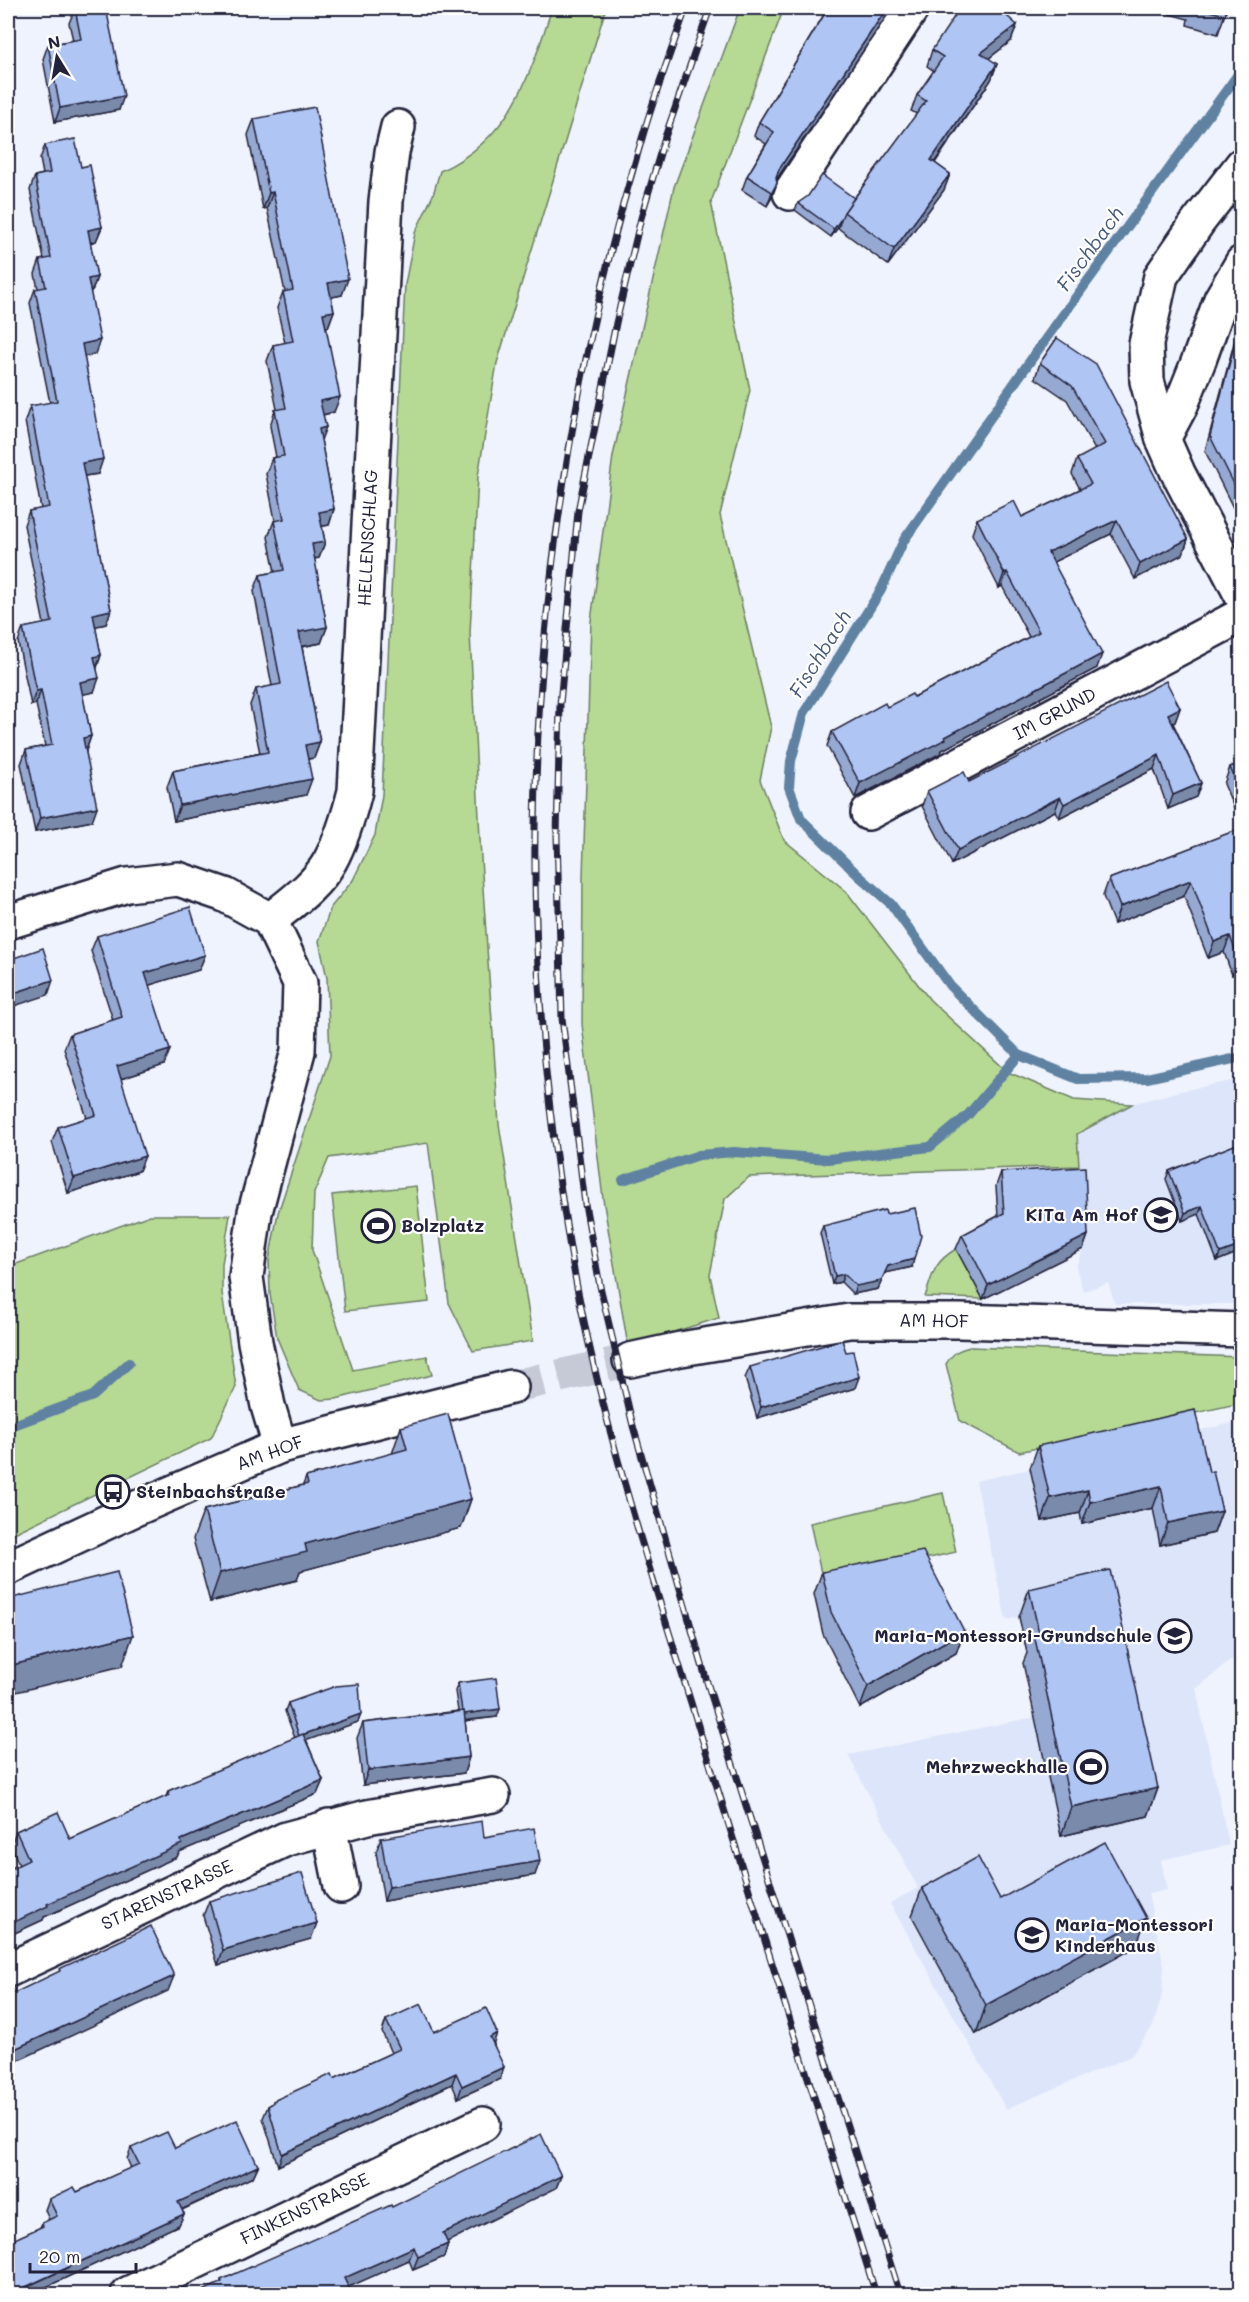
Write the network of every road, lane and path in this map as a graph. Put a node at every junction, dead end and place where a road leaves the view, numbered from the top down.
1 (912, 8) edge
2 (398, 127) dead end
3 (1242, 165) edge
4 (790, 193) dead end
5 (1242, 263) edge
6 (1163, 439) junction
7 (1242, 596) edge
8 (1242, 615) edge
9 (868, 813) dead end
10 (270, 920) junction
11 (8, 922) edge
12 (1242, 1330) edge
13 (630, 1360) tunnel mouth
14 (511, 1387) tunnel mouth
15 (280, 1446) junction
16 (8, 1568) edge
17 (493, 1795) dead end
18 (329, 1826) junction
19 (341, 1886) dead end
20 (8, 1970) edge
21 (483, 2124) dead end
22 (128, 2295) edge

1 - 4 street
2 - 10 street, HELLENSCHLAG
3 - 6 street
5 - 6 street
6 - 7 street
8 - 9 street, IM GRUND
10 - 11 street
10 - 15 street
12 - 13 street, AM HOF
14 - 15 street, AM HOF
15 - 16 street, AM HOF
17 - 18 street, STARENSTRASSE
18 - 19 street
18 - 20 street, STARENSTRASSE
21 - 22 street, FINKENSTRASSE

